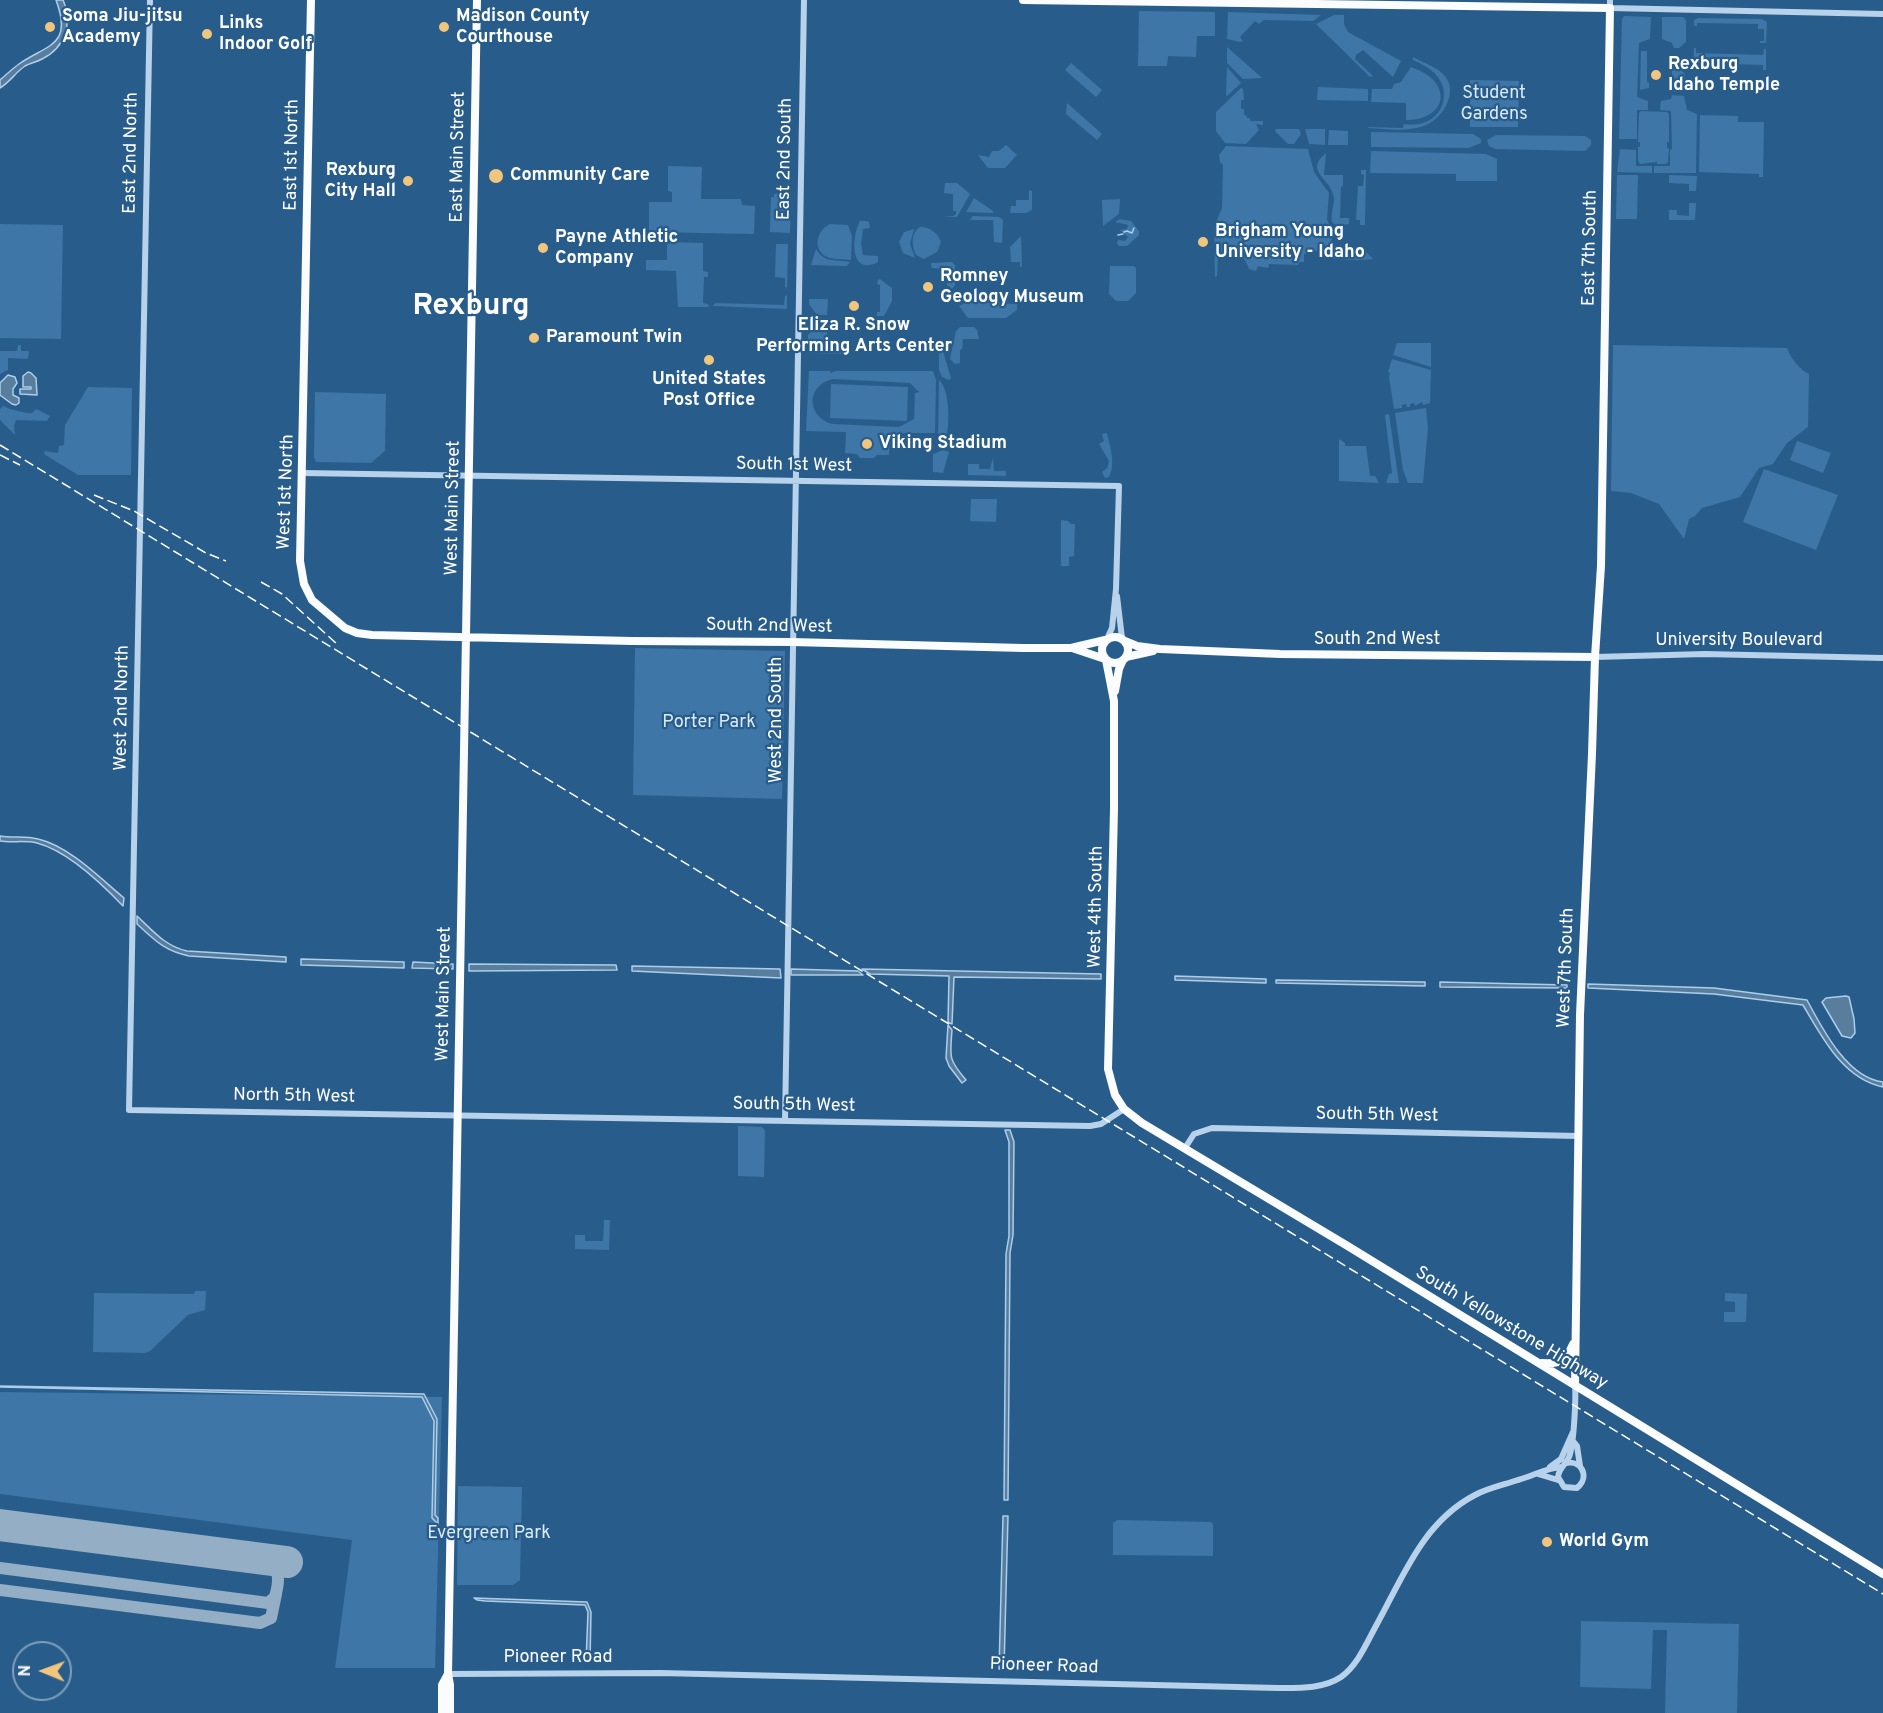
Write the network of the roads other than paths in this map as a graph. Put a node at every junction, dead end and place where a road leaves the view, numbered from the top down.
1 (150, 0) edge
2 (311, 0) edge
3 (477, 0) edge
4 (804, 0) edge
5 (1023, 0) edge
6 (1610, 4) edge
7 (1883, 14) edge
8 (144, 307) joint
9 (306, 311) joint
10 (472, 314) joint
11 (798, 320) joint
12 (303, 473) junction
13 (469, 476) junction
14 (795, 481) junction
15 (1602, 497) joint
16 (1116, 590) junction
17 (466, 638) junction
18 (1106, 640) junction
19 (1124, 640) junction
20 (792, 642) junction
21 (1071, 648) junction
22 (1160, 649) junction
23 (1595, 657) junction
24 (1883, 658) edge
25 (1125, 659) junction
26 (1106, 660) junction
27 (1114, 701) junction
28 (1124, 1109) junction
29 (129, 1110) joint
30 (458, 1115) junction
31 (785, 1121) junction
32 (1578, 1136) junction
33 (1185, 1148) junction
34 (1575, 1340) junction
35 (1538, 1363) junction
36 (1575, 1385) junction
37 (1573, 1431) junction
38 (1574, 1441) junction
39 (1564, 1465) junction
40 (1580, 1467) junction
41 (1549, 1468) junction
42 (1538, 1474) junction
43 (1558, 1480) junction
44 (1883, 1574) edge
45 (448, 1674) junction
46 (442, 1713) edge
47 (450, 1713) edge

1 - 8 street, East 2nd North
2 - 9 main road, East 1st North
3 - 10 main road, East Main Street
4 - 11 street, East 2nd South
5 - 6 main road
6 - 7 street
6 - 15 main road, East 7th South
8 - 29 street, West 2nd North
9 - 12 main road, West 1st North
10 - 13 main road, West Main Street
11 - 14 street, West 2nd South
12 - 13 street, South 1st West
12 - 17 main road, West 1st North
13 - 14 street, South 1st West
13 - 17 main road, West Main Street
14 - 16 street, South 1st West
14 - 20 street, West 2nd South
15 - 23 main road, West 7th South
16 - 18 street
16 - 19 street
17 - 20 main road, South 2nd West
17 - 30 main road, West Main Street
18 - 19 main road
18 - 21 main road, South 2nd West
18 - 26 main road
19 - 22 main road, South 2nd West
19 - 25 main road
20 - 21 main road, South 2nd West
20 - 31 street, West 2nd South
21 - 26 main road, South 2nd West
22 - 23 main road, South 2nd West
22 - 25 main road, South 2nd West
23 - 24 street, University Boulevard
23 - 32 main road, West 7th South
25 - 26 main road
25 - 27 main road, West 4th South
26 - 27 main road, West 4th South
27 - 28 main road, West 4th South
28 - 31 street, South 5th West
28 - 33 main road, South Yellowstone Highway
29 - 30 street, North 5th West
30 - 31 street, South 5th West
30 - 45 main road, West Main Street
32 - 33 street, South 5th West
32 - 34 main road, West 7th South
33 - 35 main road, South Yellowstone Highway
34 - 35 main road
34 - 36 main road, West 7th South
35 - 36 main road, South Yellowstone Highway
36 - 37 street, West 7th South
36 - 44 main road, South Yellowstone Highway
37 - 38 street, West 7th South
37 - 41 street
38 - 39 street, West 7th South
38 - 40 street, West 7th South
39 - 40 street
39 - 41 street, Pioneer Road
39 - 43 street
40 - 43 street
41 - 42 street, Pioneer Road
42 - 43 street
42 - 45 street, Pioneer Road
45 - 46 main road, West Main Street
45 - 47 main road, West Main Street

